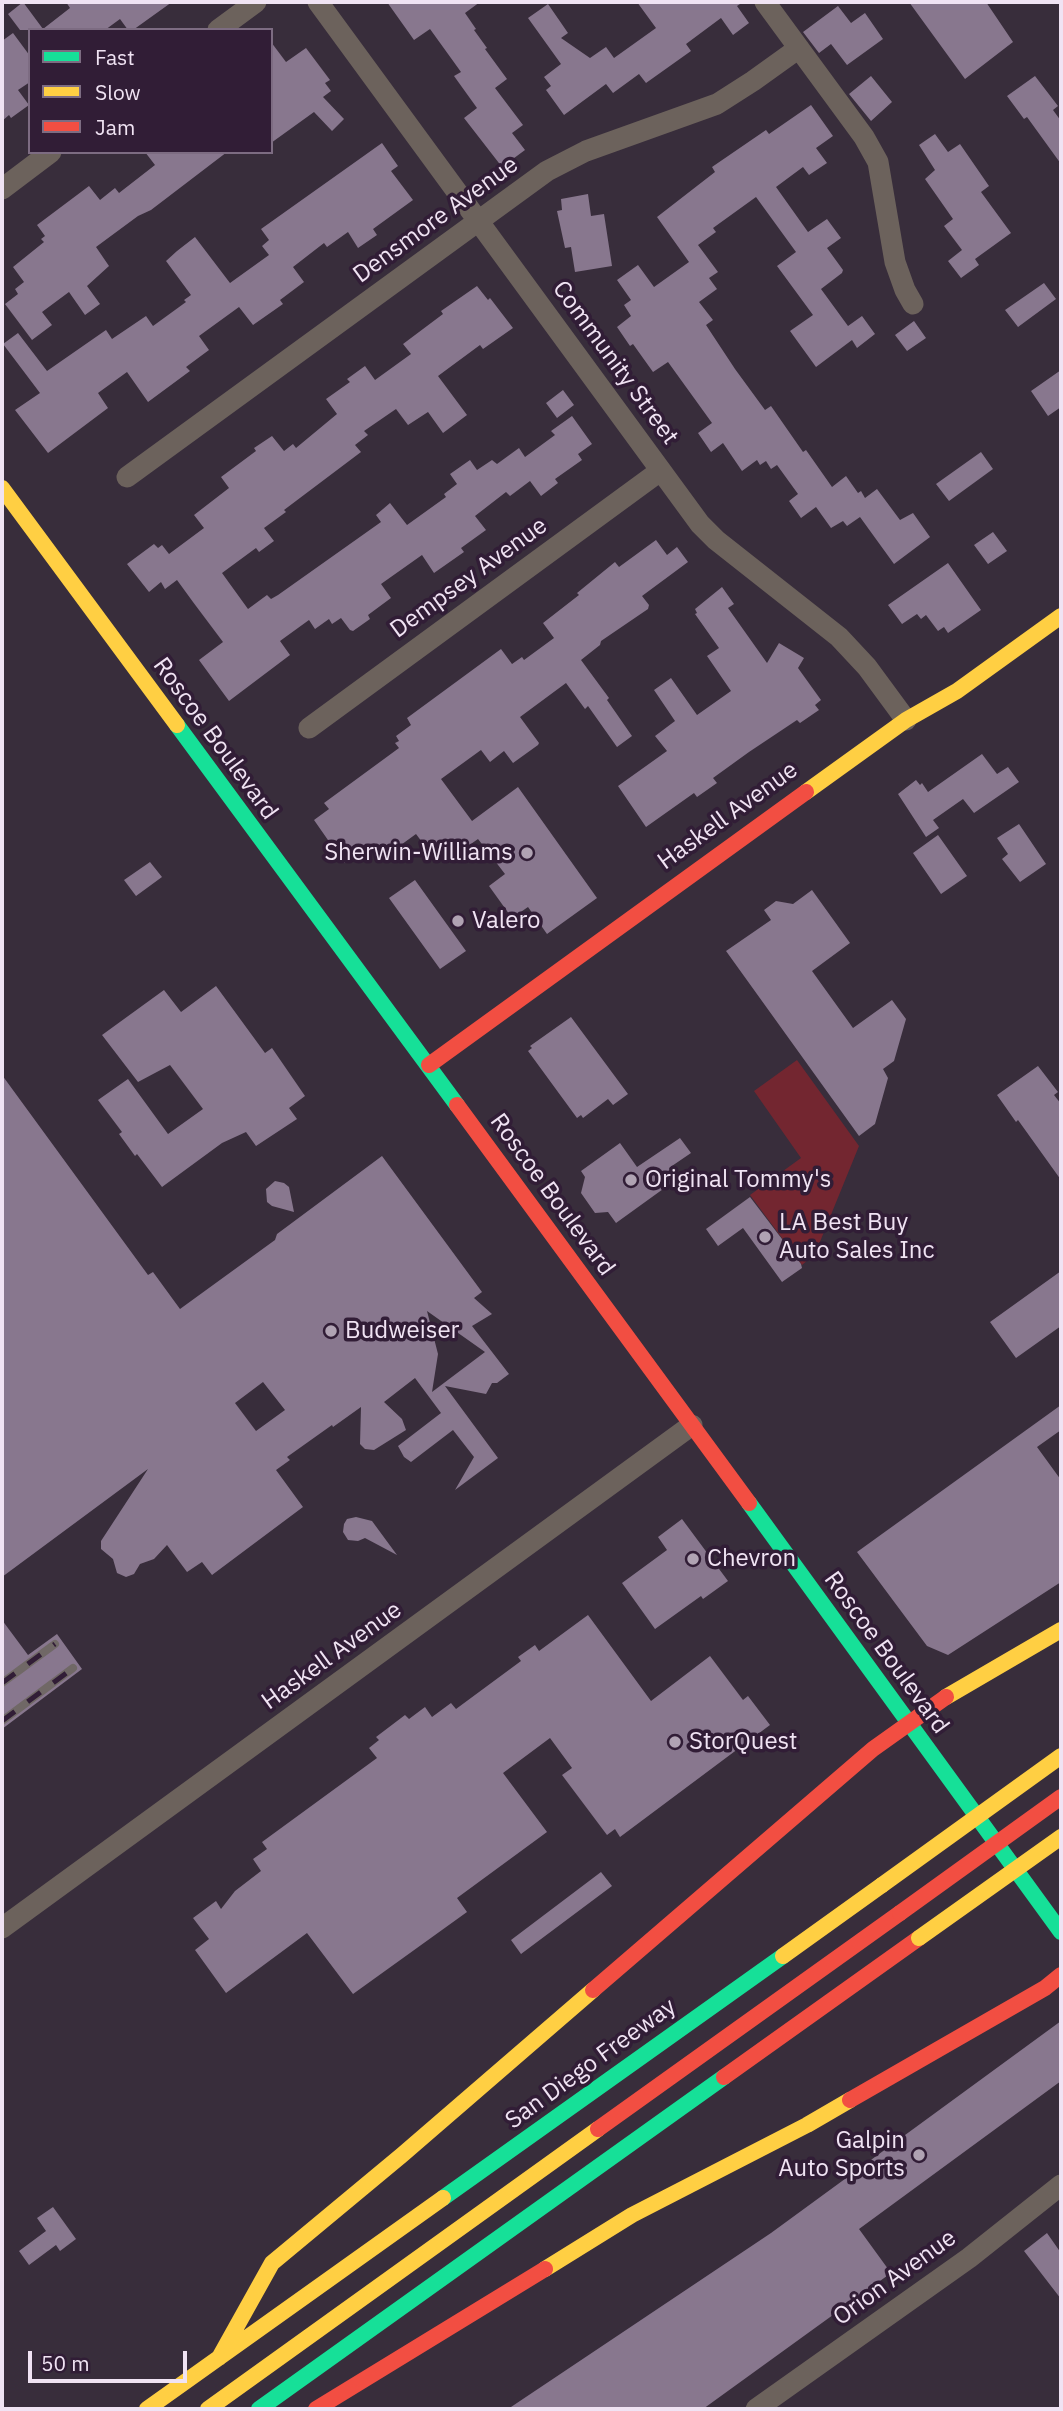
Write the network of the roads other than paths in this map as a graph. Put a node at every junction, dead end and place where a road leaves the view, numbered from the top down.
1 (256, 2) edge
2 (318, 2) edge
3 (765, 2) edge
4 (221, 28) edge
5 (799, 48) junction
6 (48, 154) edge
7 (2, 188) edge
8 (479, 220) junction
9 (913, 304) dead end
10 (660, 471) junction
11 (127, 477) dead end
12 (2, 488) edge
13 (1061, 616) edge
14 (906, 720) junction
15 (309, 728) dead end
16 (429, 1065) junction
17 (692, 1425) junction
18 (1061, 1630) edge
19 (909, 1723) junction
20 (1061, 1756) edge
21 (1061, 1785) edge
22 (1061, 1797) edge
23 (1061, 1837) edge
24 (897, 1909) junction
25 (2, 1928) edge
26 (1061, 1932) edge
27 (1061, 1975) edge
28 (1061, 2185) edge
29 (219, 2358) junction
30 (202, 2406) edge
31 (147, 2409) edge
32 (259, 2409) edge
33 (316, 2409) edge
34 (756, 2409) edge

1 - 4 street
2 - 8 street, Community Street
3 - 5 street
5 - 8 street, Densmore Avenue
5 - 9 street
6 - 7 street
8 - 10 street, Community Street
8 - 11 street, Densmore Avenue
10 - 14 street, Community Street
10 - 15 street, Dempsey Avenue
12 - 16 main road, Roscoe Boulevard
13 - 14 main road, Haskell Avenue
14 - 16 main road, Haskell Avenue
16 - 17 main road, Roscoe Boulevard
17 - 19 main road, Roscoe Boulevard
17 - 25 street, Haskell Avenue
18 - 19 main road
19 - 26 main road, Roscoe Boulevard
19 - 29 main road
20 - 29 main road, San Diego Freeway, bridge
21 - 24 main road
22 - 24 main road, bridge
23 - 32 main road, bridge
24 - 30 main road
27 - 33 main road
28 - 34 street, Orion Avenue
29 - 31 main road, San Diego Freeway

